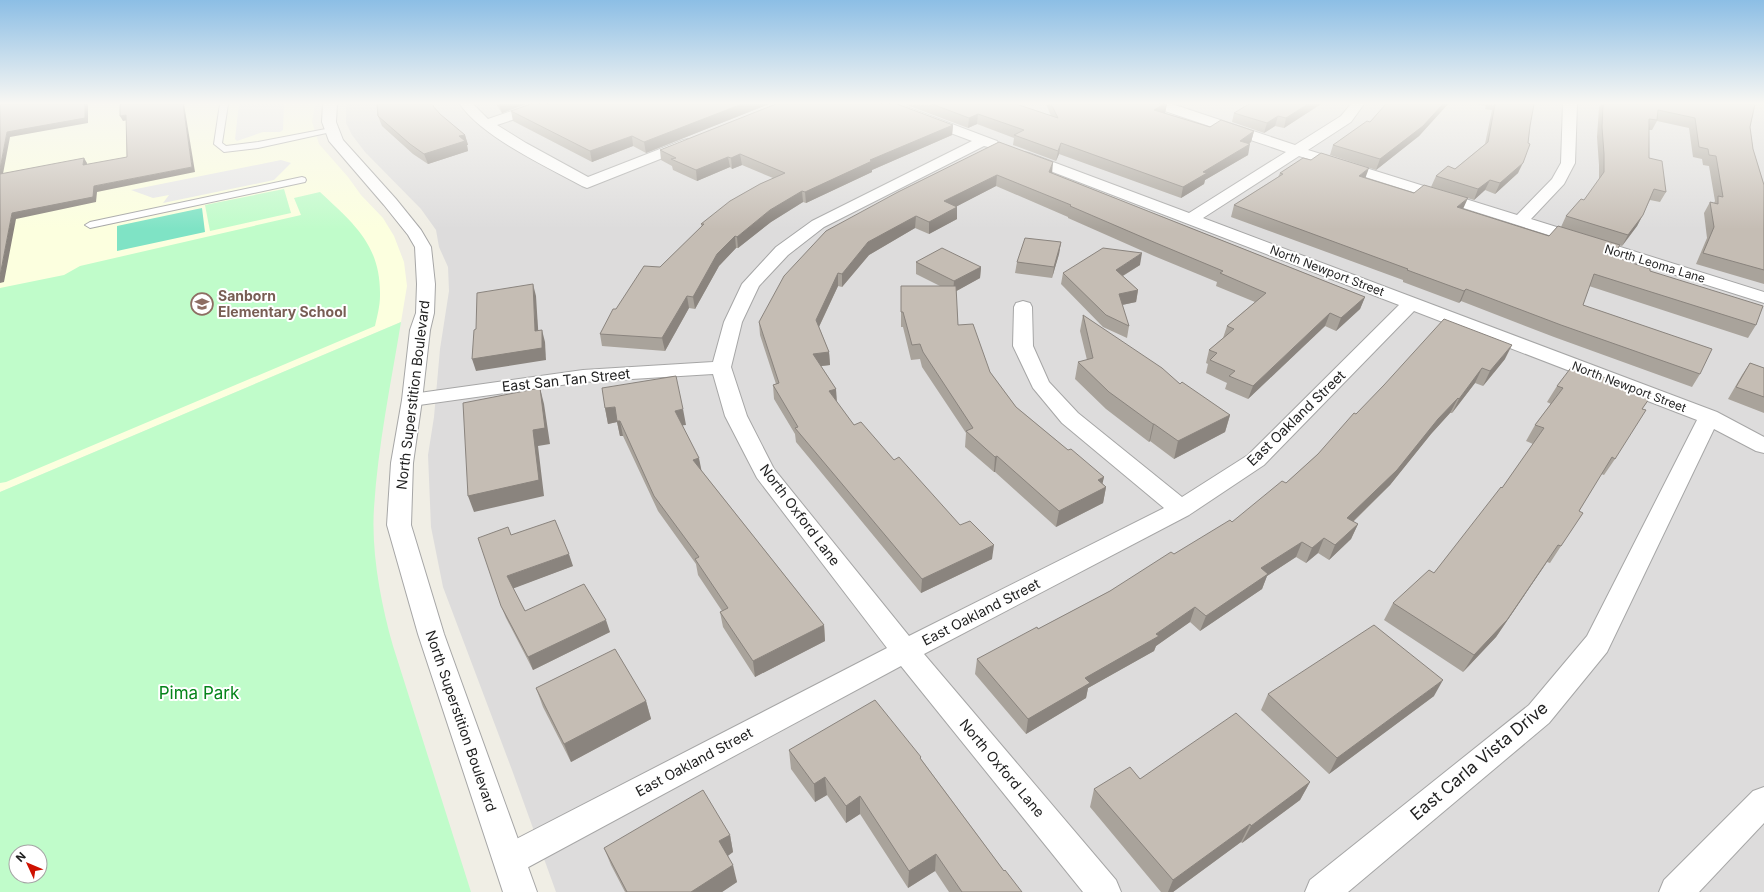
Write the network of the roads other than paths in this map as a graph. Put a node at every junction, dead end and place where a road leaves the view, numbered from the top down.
1 (220, 146) edge
2 (253, 146) edge
3 (339, 146) edge
4 (522, 146) edge
5 (681, 146) edge
6 (974, 146) edge
7 (995, 146) edge
8 (1282, 146) edge
9 (1306, 146) edge
10 (1569, 146) edge
11 (1298, 151) junction
12 (302, 180) dead end
13 (1191, 218) junction
14 (1520, 221) junction
15 (90, 225) dead end
16 (1764, 298) edge
17 (1411, 304) junction
18 (1023, 308) dead end
19 (722, 367) junction
20 (412, 400) junction
21 (1709, 417) junction
22 (1764, 446) edge
23 (1181, 509) junction
24 (905, 651) junction
25 (1764, 801) edge
26 (509, 860) junction
27 (520, 892) edge
28 (1104, 892) edge
29 (1322, 892) edge
30 (1676, 892) edge

1 - 2 lane
3 - 20 street, North Superstition Boulevard
4 - 5 street
6 - 19 street, North Oxford Lane
7 - 13 street, North Newport Street
8 - 11 street, North Leoma Lane
9 - 11 street
10 - 14 street
11 - 13 street
11 - 14 street, North Leoma Lane
12 - 15 lane
13 - 17 street, North Newport Street
14 - 16 street, North Leoma Lane
17 - 21 street, North Newport Street
17 - 23 street, East Oakland Street
18 - 23 street
19 - 20 street, East San Tan Street
19 - 24 street, North Oxford Lane
20 - 26 street, North Superstition Boulevard
21 - 22 street, North Newport Street
21 - 29 street, East Carla Vista Drive
23 - 24 street, East Oakland Street
24 - 26 street, East Oakland Street
24 - 28 street, North Oxford Lane
25 - 30 street
26 - 27 street, North Superstition Boulevard

